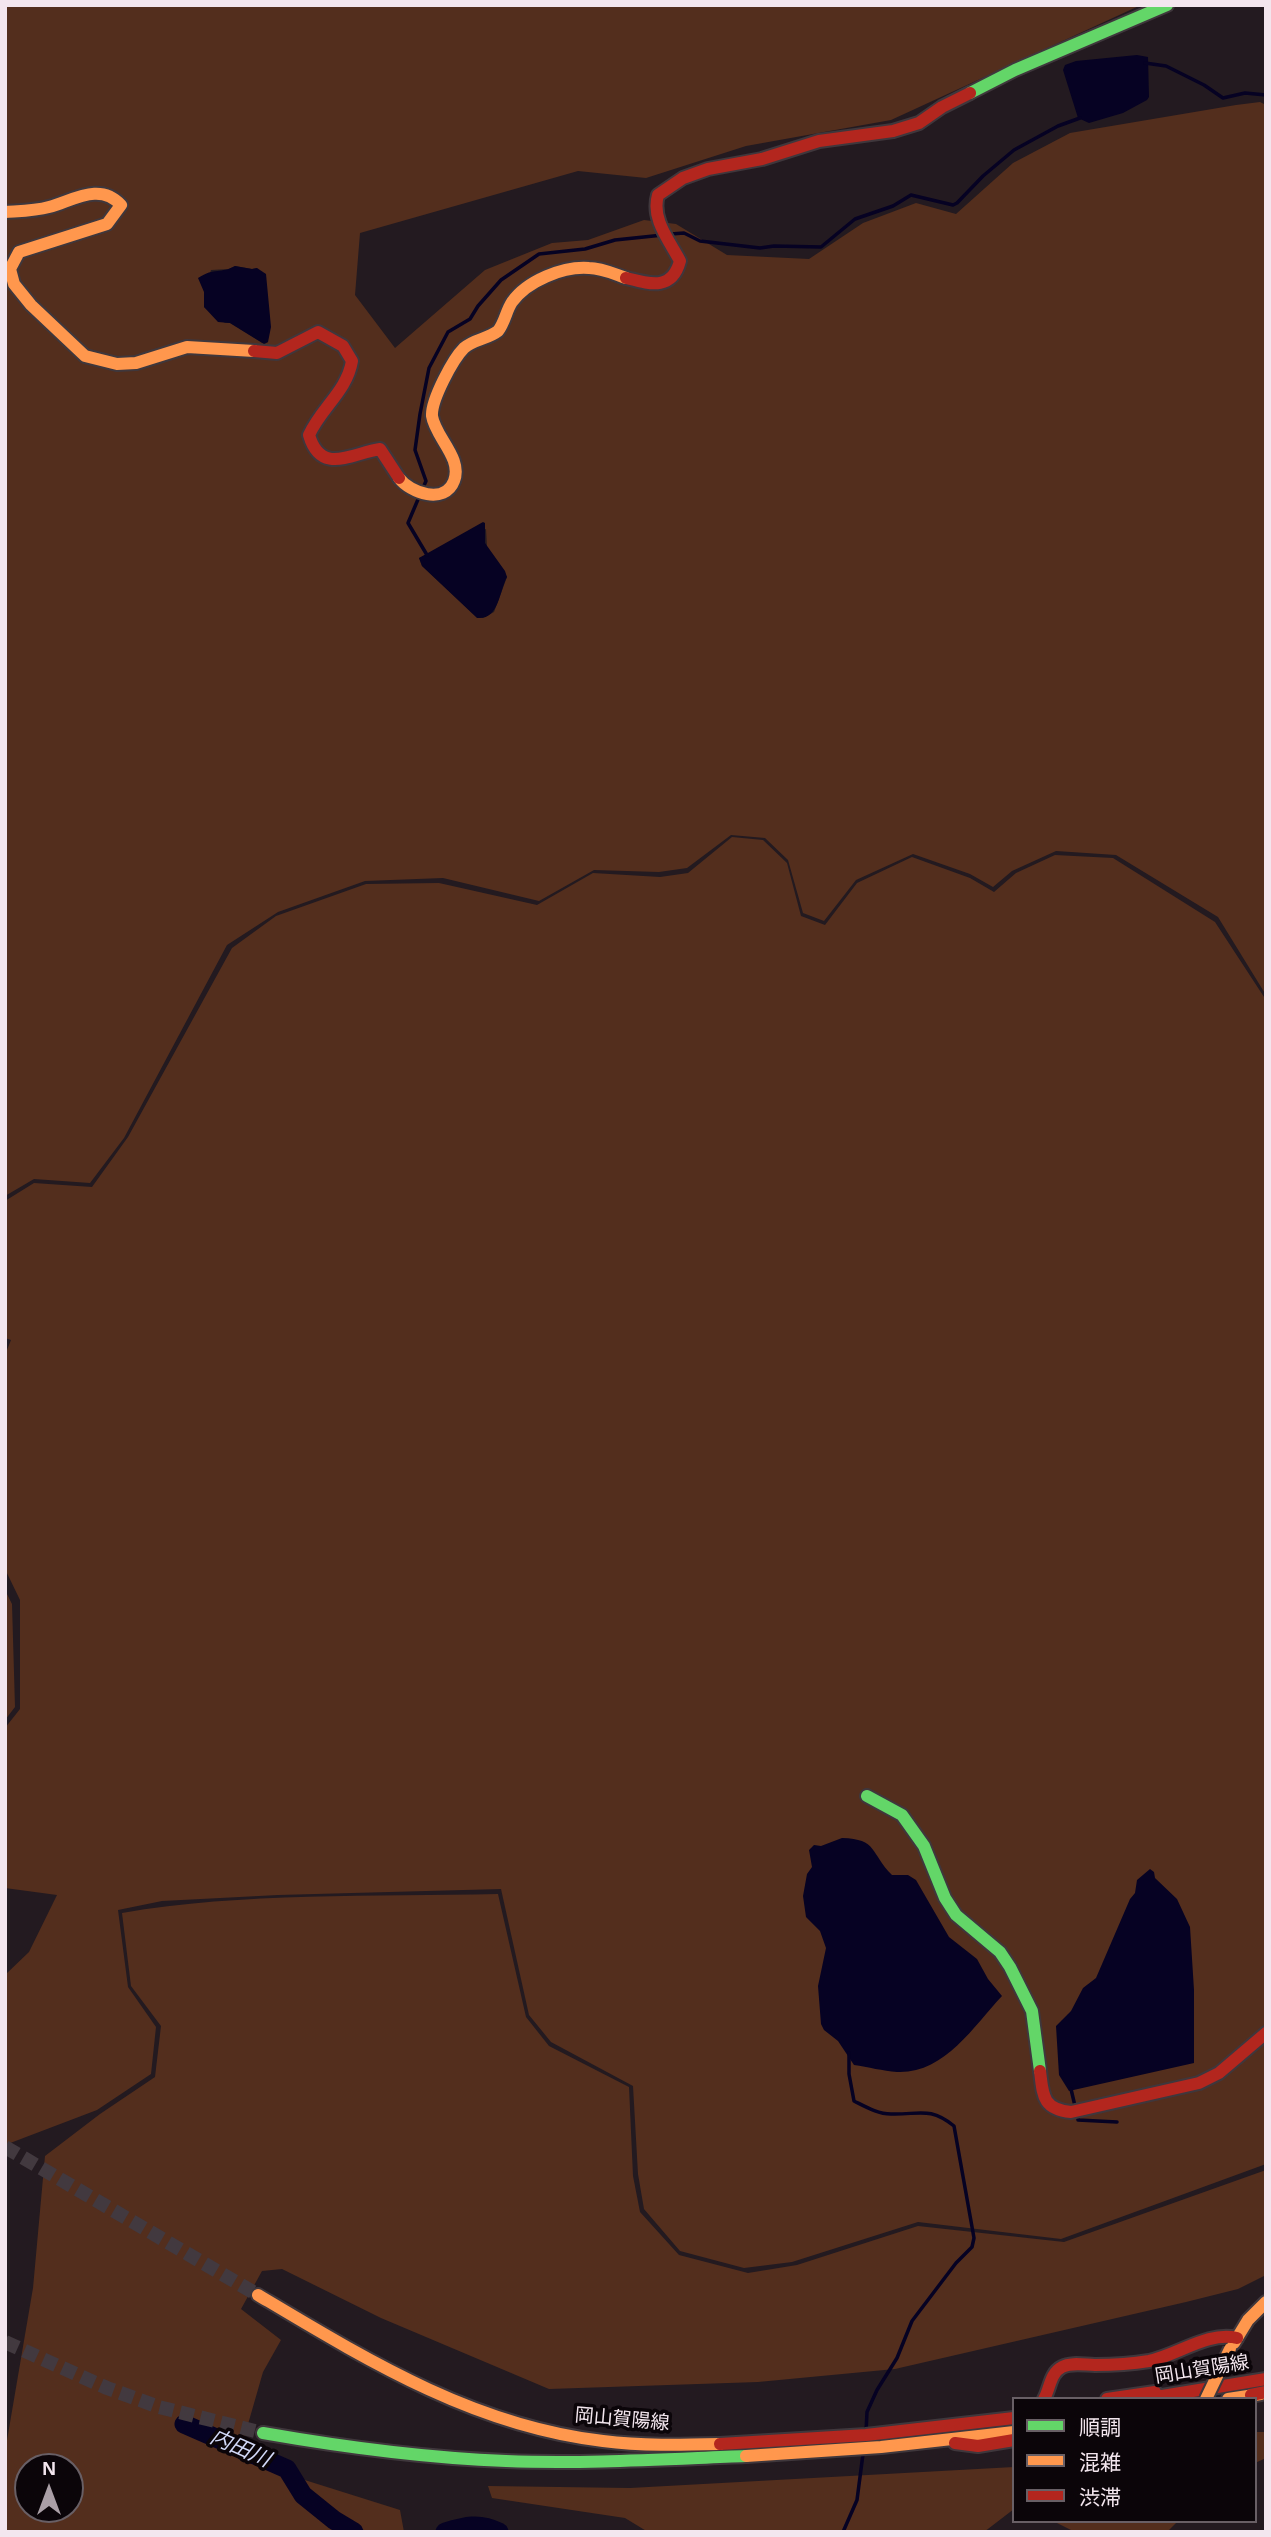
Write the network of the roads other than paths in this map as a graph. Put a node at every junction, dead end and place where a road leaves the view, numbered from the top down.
1 (1167, 5) edge
2 (5, 212) edge
3 (867, 1796) dead end
4 (1266, 2033) edge
5 (258, 2295) tunnel mouth
6 (1266, 2302) edge
7 (1233, 2344) junction
8 (1259, 2384) edge
9 (1182, 2393) junction
10 (1266, 2393) edge
11 (1051, 2395) edge
12 (1119, 2397) edge
13 (1157, 2397) edge
14 (1207, 2397) edge
15 (1232, 2397) edge
16 (1012, 2412) edge
17 (1012, 2418) edge
18 (958, 2426) junction
19 (1012, 2432) edge
20 (263, 2433) tunnel mouth
21 (1012, 2440) edge
22 (948, 2441) junction

1 - 2 main road
3 - 4 main road
5 - 18 main road, 岡山賀陽線
6 - 7 main road
7 - 11 main road
7 - 14 main road, bridge
8 - 9 main road, 岡山賀陽線
8 - 10 main road
8 - 15 main road, 岡山賀陽線
9 - 12 main road
9 - 13 main road, 岡山賀陽線
16 - 18 main road
17 - 18 main road, 岡山賀陽線
19 - 22 main road, 岡山賀陽線
20 - 22 main road, 岡山賀陽線
21 - 22 main road

